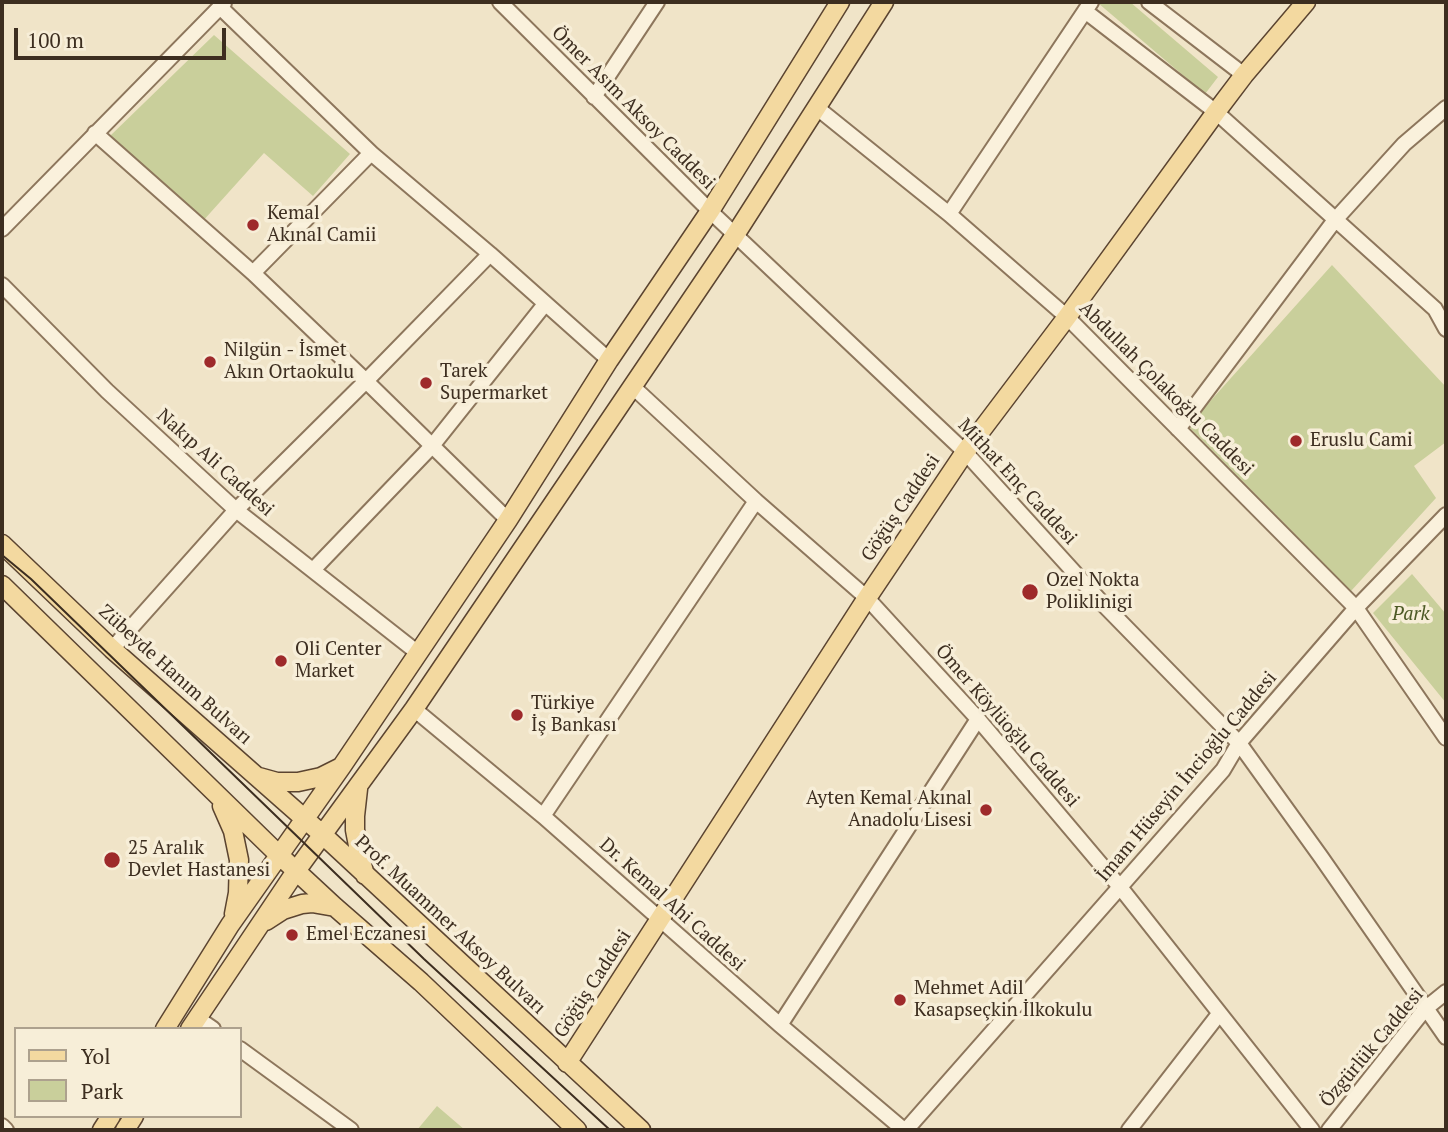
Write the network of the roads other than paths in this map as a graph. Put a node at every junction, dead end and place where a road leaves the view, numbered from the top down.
1 (500, 2) edge
2 (657, 2) edge
3 (840, 2) edge
4 (884, 2) edge
5 (1149, 2) edge
6 (1306, 2) edge
7 (222, 4) edge
8 (1088, 6) edge
9 (1244, 75) junction
10 (594, 97) junction
11 (816, 107) junction
12 (1446, 108) edge
13 (1216, 112) junction
14 (95, 133) junction
15 (371, 153) junction
16 (710, 211) junction
17 (949, 214) junction
18 (1335, 220) junction
19 (2, 229) edge
20 (735, 235) junction
21 (490, 254) junction
22 (253, 273) junction
23 (2, 285) edge
24 (545, 304) junction
25 (1440, 306) edge
26 (1067, 317) junction
27 (1446, 328) edge
28 (609, 360) junction
29 (366, 381) junction
30 (632, 386) junction
31 (1178, 429) junction
32 (432, 446) junction
33 (965, 452) junction
34 (756, 501) junction
35 (236, 510) junction
36 (1446, 515) edge
37 (508, 520) junction
38 (2, 544) edge
39 (313, 570) junction
40 (2, 585) edge
41 (867, 598) junction
42 (1356, 608) junction
43 (112, 649) junction
44 (418, 653) junction
45 (414, 709) junction
46 (978, 719) junction
47 (1446, 738) edge
48 (1238, 743) junction
49 (342, 766) junction
50 (257, 776) junction
51 (358, 786) junction
52 (212, 791) junction
53 (543, 816) junction
54 (305, 820) junction
55 (323, 835) junction
56 (280, 856) junction
57 (296, 871) junction
58 (365, 875) junction
59 (1120, 887) junction
60 (335, 907) junction
61 (659, 919) junction
62 (230, 925) junction
63 (261, 925) junction
64 (1446, 992) edge
65 (1425, 1009) junction
66 (1219, 1014) junction
67 (194, 1023) edge
68 (780, 1025) junction
69 (166, 1027) edge
70 (1446, 1037) edge
71 (242, 1050) edge
72 (567, 1063) junction
73 (2, 1126) edge
74 (566, 1127) edge
75 (6, 1130) edge
76 (351, 1130) edge
77 (641, 1130) edge
78 (905, 1130) edge
79 (1129, 1130) edge
80 (1311, 1130) edge
81 (1329, 1130) edge

1 - 10 street, Ömer Asım Aksoy Caddesi
2 - 10 street
3 - 16 main road
4 - 11 main road
5 - 9 street
6 - 9 main road, Göğüş Caddesi
7 - 14 street
7 - 15 street
8 - 13 street
8 - 17 street
9 - 13 main road, Göğüş Caddesi
10 - 16 street, Ömer Asım Aksoy Caddesi
11 - 17 street, Abdullah Çolakoğlu Caddesi
11 - 20 main road
12 - 18 street
13 - 18 street
13 - 26 main road, Göğüş Caddesi
14 - 19 street
14 - 22 street
15 - 21 street
15 - 22 street
16 - 20 street, Mithat Enç Caddesi
16 - 28 main road
17 - 26 street, Abdullah Çolakoğlu Caddesi
18 - 25 street
18 - 31 street
20 - 30 main road
20 - 33 street, Mithat Enç Caddesi
21 - 24 street
21 - 29 street
22 - 29 street
23 - 35 street, Nakıp Ali Caddesi
24 - 28 street
24 - 32 street
25 - 27 street
26 - 31 street, Abdullah Çolakoğlu Caddesi
26 - 33 main road, Göğüş Caddesi
28 - 37 main road
29 - 32 street
29 - 35 street
30 - 34 street, Ömer Köylüoğlu Caddesi
30 - 45 main road
31 - 42 street, Abdullah Çolakoğlu Caddesi
32 - 37 street
32 - 39 street
33 - 41 main road, Göğüş Caddesi
33 - 48 street, Mithat Enç Caddesi
34 - 41 street, Ömer Köylüoğlu Caddesi
34 - 53 street
35 - 39 street, Nakıp Ali Caddesi
35 - 43 street
36 - 42 street, İmam Hüseyin İncioğlu Caddesi
37 - 44 main road
38 - 43 main road, Zübeyde Hanım Bulvarı
39 - 44 street, Nakıp Ali Caddesi
40 - 52 main road
41 - 46 street, Ömer Köylüoğlu Caddesi
41 - 61 main road, Göğüş Caddesi
42 - 47 street, Abdullah Çolakoğlu Caddesi
42 - 48 street, İmam Hüseyin İncioğlu Caddesi
43 - 50 main road, Zübeyde Hanım Bulvarı
44 - 49 main road
45 - 51 main road
45 - 53 street, Dr. Kemal Ahi Caddesi
46 - 59 street, Ömer Köylüoğlu Caddesi
46 - 68 street
48 - 59 street, İmam Hüseyin İncioğlu Caddesi
48 - 65 street, Mithat Enç Caddesi
49 - 50 main road
49 - 54 main road
50 - 54 main road, Zübeyde Hanım Bulvarı
51 - 55 main road
51 - 58 main road
52 - 56 main road
52 - 62 main road
53 - 61 street, Dr. Kemal Ahi Caddesi
54 - 55 main road, Zübeyde Hanım Bulvarı
54 - 56 main road
55 - 57 main road
55 - 58 main road, Prof. Muammer Aksoy Bulvarı
56 - 57 main road
56 - 62 main road
57 - 60 main road
57 - 63 main road
58 - 72 main road, Prof. Muammer Aksoy Bulvarı
59 - 66 street, Ömer Köylüoğlu Caddesi
59 - 78 street, İmam Hüseyin İncioğlu Caddesi
60 - 63 main road
60 - 74 main road
61 - 68 street, Dr. Kemal Ahi Caddesi
61 - 72 main road, Göğüş Caddesi
62 - 69 main road
63 - 67 main road
64 - 65 street, Özgürlük Caddesi
65 - 70 street, Mithat Enç Caddesi
65 - 81 street, Özgürlük Caddesi
66 - 79 street
66 - 80 street, Ömer Köylüoğlu Caddesi
68 - 78 street, Dr. Kemal Ahi Caddesi
71 - 76 street
72 - 77 main road, Prof. Muammer Aksoy Bulvarı
73 - 75 street

